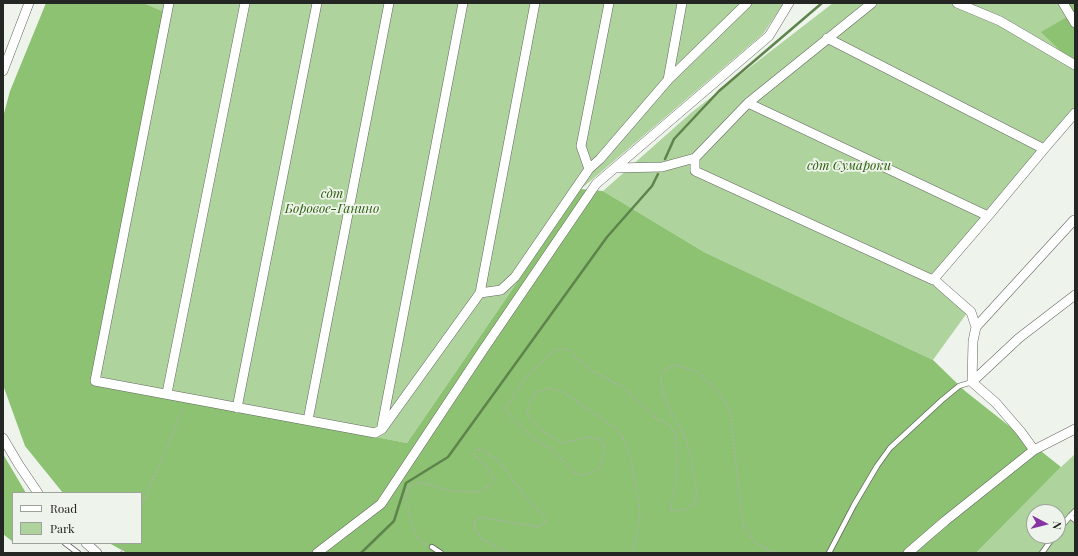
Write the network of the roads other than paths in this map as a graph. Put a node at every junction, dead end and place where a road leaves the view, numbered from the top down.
1 (29, 3) edge
2 (169, 3) edge
3 (245, 3) edge
4 (317, 3) edge
5 (389, 3) edge
6 (463, 3) edge
7 (535, 3) edge
8 (609, 3) edge
9 (682, 3) edge
10 (747, 3) edge
11 (789, 3) edge
12 (872, 3) edge
13 (957, 3) edge
14 (1063, 3) edge
15 (1075, 23) edge
16 (827, 38) junction
17 (1075, 65) edge
18 (3, 71) edge
19 (668, 80) junction
20 (748, 103) junction
21 (1075, 113) edge
22 (1044, 149) junction
23 (695, 158) junction
24 (615, 168) junction
25 (589, 169) junction
26 (988, 216) junction
27 (1074, 220) edge
28 (938, 283) dead end
29 (480, 294) junction
30 (1075, 294) edge
31 (976, 327) junction
32 (972, 382) junction
33 (167, 393) junction
34 (237, 408) junction
35 (308, 420) junction
36 (382, 429) junction
37 (1075, 429) edge
38 (3, 438) edge
39 (1034, 450) junction
40 (37, 492) edge
41 (1075, 511) edge
42 (1070, 516) junction
43 (1075, 520) edge
44 (1066, 521) edge
45 (66, 544) edge
46 (87, 544) edge
47 (1048, 544) edge
48 (432, 547) road end
49 (78, 553) edge
50 (97, 553) edge
51 (317, 553) edge
52 (442, 553) edge
53 (829, 553) edge
54 (908, 553) edge
55 (1042, 553) edge

1 - 18 street
2 - 33 street
3 - 33 street
4 - 34 street
5 - 35 street
6 - 36 street
7 - 29 street
8 - 25 street
9 - 19 street
10 - 19 street
11 - 24 street
12 - 16 street
13 - 17 street
14 - 15 street
16 - 20 street
16 - 22 street
19 - 25 street
20 - 23 street
20 - 26 street
21 - 22 street
22 - 26 street
23 - 24 street
23 - 26 street
24 - 51 street
25 - 29 street
27 - 31 street
28 - 31 street
29 - 36 street
30 - 32 street
31 - 32 street
32 - 39 street
32 - 53 lane
33 - 34 street
34 - 35 street
35 - 36 street
37 - 39 street
38 - 40 street
39 - 54 street
41 - 42 lane
42 - 43 lane
42 - 44 lane
45 - 49 lane
46 - 50 street
47 - 55 lane
48 - 52 lane

